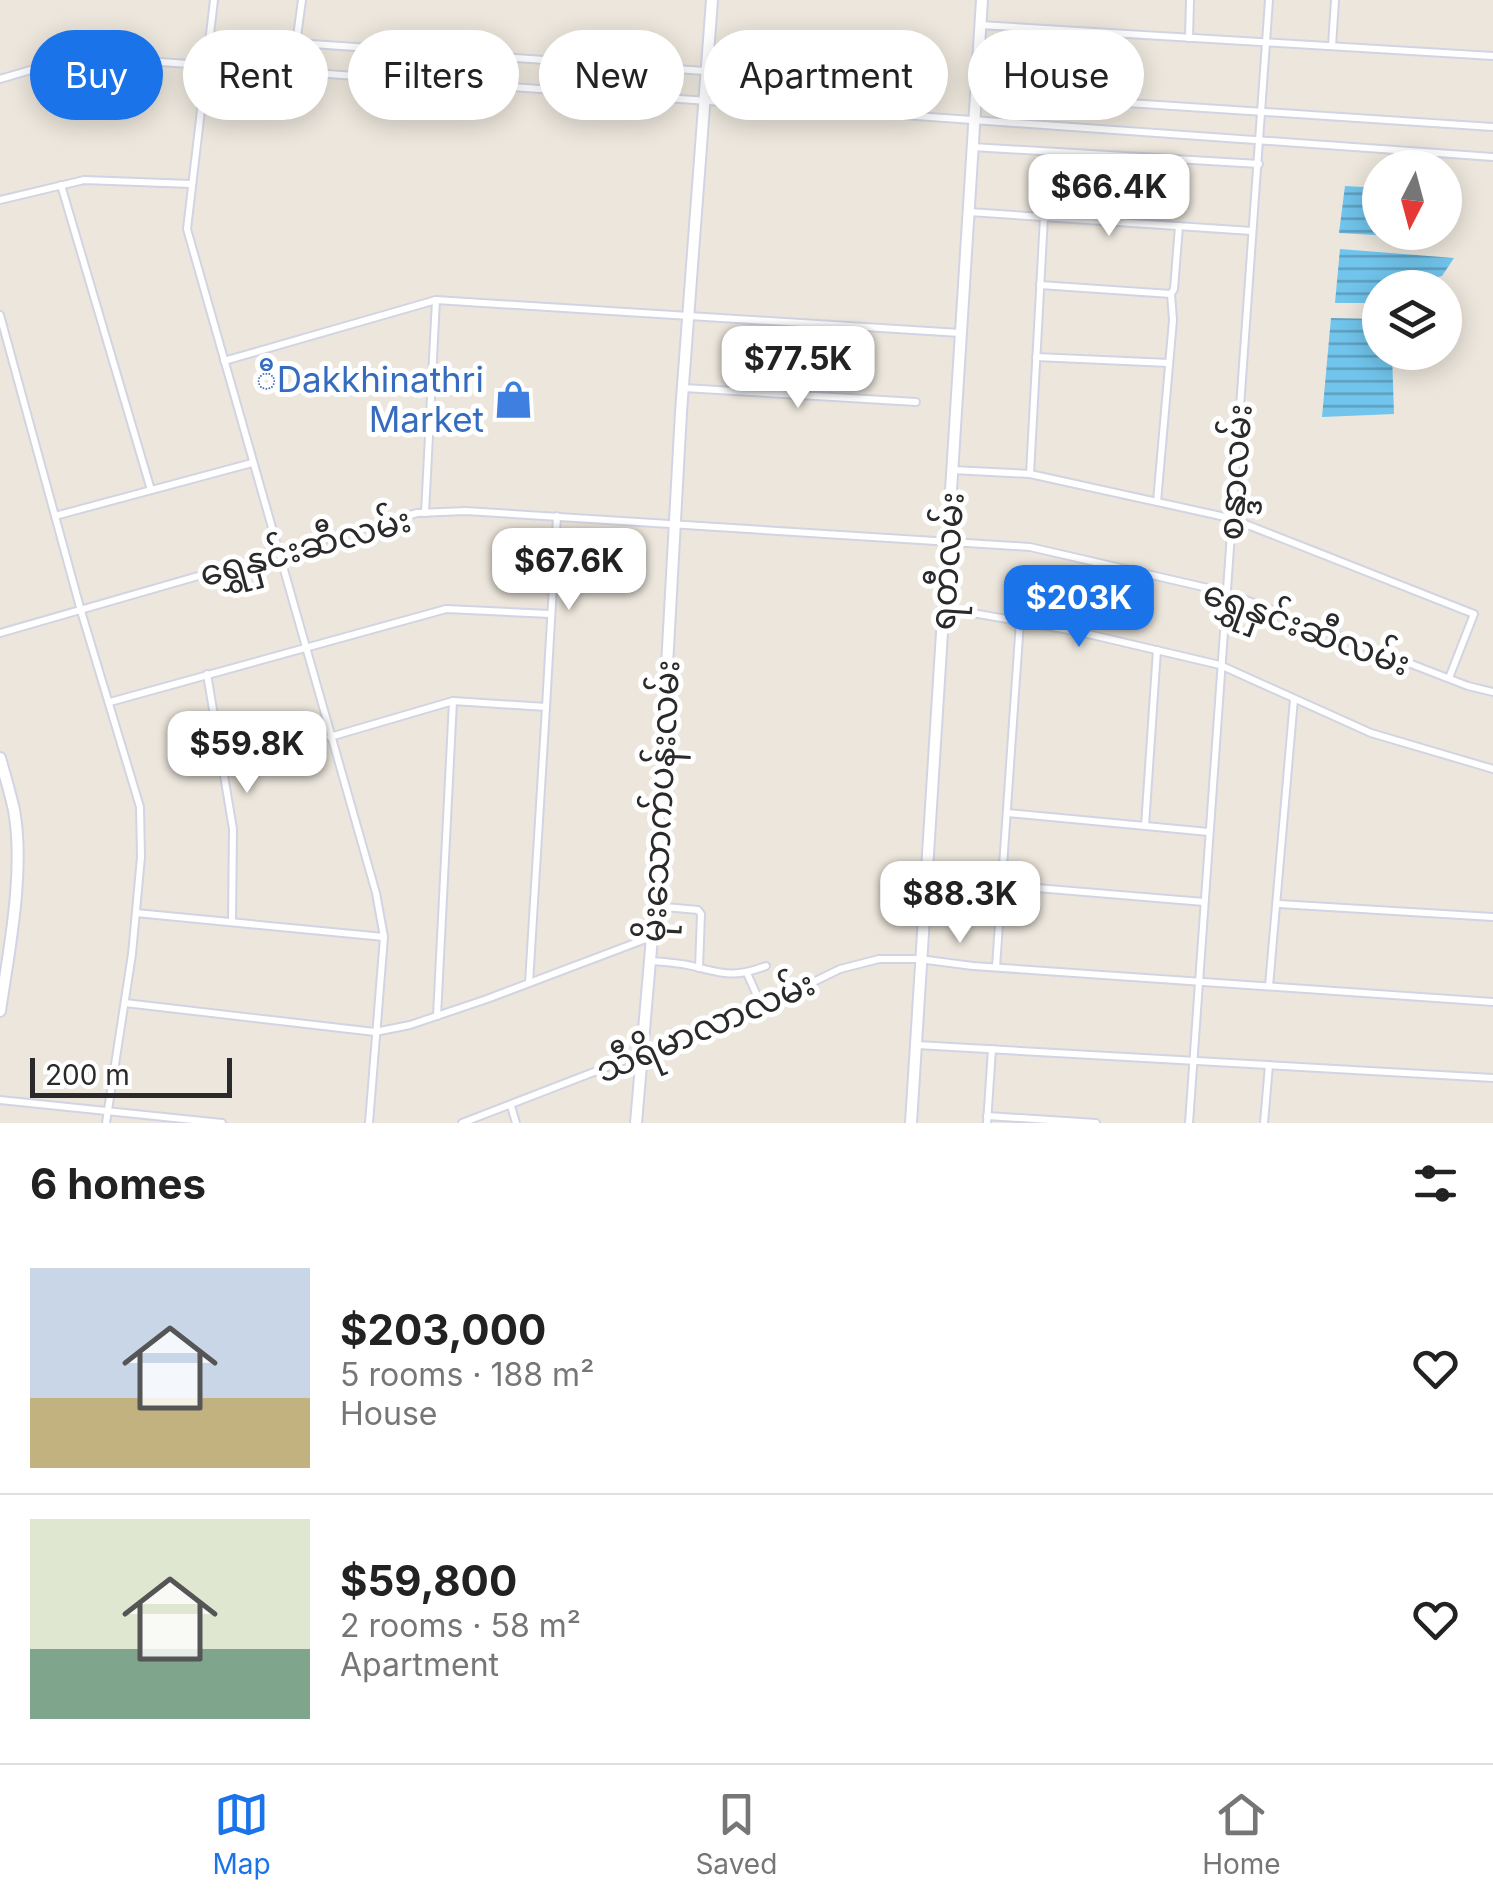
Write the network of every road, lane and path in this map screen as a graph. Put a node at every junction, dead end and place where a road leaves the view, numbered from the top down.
1 (214, 0) edge
2 (302, 0) edge
3 (712, 0) edge
4 (982, 0) edge
5 (1190, 0) edge
6 (1269, 0) edge
7 (1336, 0) edge
8 (980, 25) junction
9 (209, 30) edge
10 (299, 30) edge
11 (710, 30) edge
12 (980, 30) edge
13 (1189, 38) junction
14 (1266, 42) junction
15 (328, 45) edge
16 (1332, 46) junction
17 (1493, 56) edge
18 (183, 65) edge
19 (704, 71) edge
20 (328, 74) edge
21 (0, 79) edge
22 (704, 100) joint
23 (1144, 105) edge
24 (1262, 113) junction
25 (198, 120) edge
26 (974, 120) joint
27 (1493, 127) edge
28 (1261, 140) junction
29 (972, 147) junction
30 (1493, 156) edge
31 (1258, 164) junction
32 (191, 184) junction
33 (60, 185) junction
34 (0, 200) edge
35 (968, 212) junction
36 (1044, 217) junction
37 (1178, 226) junction
38 (1252, 231) junction
39 (1040, 285) junction
40 (1170, 294) junction
41 (436, 300) junction
42 (0, 315) edge
43 (688, 317) junction
44 (960, 333) junction
45 (1036, 357) junction
46 (224, 361) junction
47 (1169, 363) junction
48 (683, 388) junction
49 (916, 402) dead end
50 (252, 463) junction
51 (952, 470) junction
52 (1030, 474) junction
53 (150, 490) junction
54 (1157, 502) junction
55 (424, 513) junction
56 (55, 516) junction
57 (557, 516) junction
58 (1230, 518) junction
59 (675, 523) junction
60 (947, 540) junction
61 (277, 552) junction
62 (1225, 592) junction
63 (943, 608) junction
64 (81, 611) junction
65 (550, 614) junction
66 (1020, 621) junction
67 (0, 633) edge
68 (303, 647) junction
69 (1157, 650) junction
70 (1220, 665) junction
71 (208, 674) junction
72 (1449, 678) junction
73 (1493, 692) edge
74 (1294, 700) junction
75 (453, 701) junction
76 (110, 702) junction
77 (546, 707) junction
78 (330, 737) junction
79 (0, 758) edge
80 (1493, 769) edge
81 (1007, 813) junction
82 (1145, 826) junction
83 (1209, 832) junction
84 (1002, 886) junction
85 (1204, 902) junction
86 (1279, 904) junction
87 (654, 906) junction
88 (136, 913) junction
89 (1493, 917) edge
90 (232, 922) junction
91 (652, 936) junction
92 (384, 937) junction
93 (920, 959) junction
94 (650, 961) junction
95 (766, 966) dead end
96 (996, 967) junction
97 (698, 968) junction
98 (747, 973) junction
99 (1199, 980) junction
100 (530, 983) junction
101 (1270, 986) junction
102 (1493, 1002) edge
103 (125, 1003) junction
104 (762, 1008) junction
105 (0, 1011) edge
106 (437, 1016) junction
107 (375, 1032) junction
108 (916, 1045) junction
109 (992, 1049) junction
110 (640, 1054) junction
111 (1193, 1060) junction
112 (1269, 1065) junction
113 (1493, 1078) edge
114 (0, 1100) edge
115 (511, 1106) junction
116 (108, 1112) junction
117 (987, 1119) edge
118 (106, 1123) edge
119 (222, 1123) edge
120 (368, 1123) edge
121 (462, 1123) edge
122 (516, 1123) edge
123 (636, 1123) edge
124 (911, 1123) edge
125 (1096, 1123) edge
126 (1189, 1123) edge
127 (1264, 1123) edge

1 - 9 street
2 - 10 street
3 - 11 street, မိုးသောက်ပန်းလမ်း
4 - 8 street, ရတီလမ်း
5 - 13 street
6 - 14 street, စန္ဒာလမ်း
7 - 16 street
8 - 12 street, ရတီလမ်း
8 - 13 street
13 - 14 street
14 - 16 street
14 - 24 street, စန္ဒာလမ်း
15 - 19 street
16 - 17 street
18 - 21 street
20 - 22 street
22 - 43 street, မိုးသောက်ပန်းလမ်း
23 - 24 street
24 - 27 street
24 - 28 street, စန္ဒာလမ်း
25 - 32 street
26 - 28 street
26 - 29 street, ရတီလမ်း
28 - 30 street
28 - 31 street, စန္ဒာလမ်း
29 - 31 street
29 - 35 street, ရတီလမ်း
31 - 38 street, စန္ဒာလမ်း
32 - 33 street
32 - 46 street
33 - 34 street
33 - 53 street
35 - 36 street
35 - 44 street, ရတီလမ်း
36 - 37 street
36 - 39 street
37 - 38 street
37 - 40 street
38 - 58 street, စန္ဒာလမ်း
39 - 40 street
39 - 45 street
40 - 47 street
41 - 43 street
41 - 46 street
41 - 55 street
42 - 56 street
43 - 44 street
43 - 48 street, မိုးသောက်ပန်းလမ်း
44 - 51 street, ရတီလမ်း
45 - 47 street
45 - 52 street
46 - 50 street
47 - 54 street
48 - 49 street
48 - 59 street, မိုးသောက်ပန်းလမ်း
50 - 53 street
50 - 61 street
51 - 52 street
51 - 60 street, ရတီလမ်း
52 - 54 street
53 - 56 street
54 - 58 street
55 - 57 street, ရွှေနှင်းဆီလမ်း
55 - 61 street, ရွှေနှင်းဆီလမ်း
56 - 64 street
57 - 59 street, ရွှေနှင်းဆီလမ်း
57 - 65 street
58 - 62 street, စန္ဒာလမ်း
58 - 72 street
59 - 60 street, ရွှေနှင်းဆီလမ်း
59 - 87 street, မိုးသောက်ပန်းလမ်း
60 - 62 street, ရွှေနှင်းဆီလမ်း
60 - 63 street, ရတီလမ်း
61 - 64 street, ရွှေနှင်းဆီလမ်း
61 - 68 street
62 - 70 street, စန္ဒာလမ်း
62 - 72 street, ရွှေနှင်းဆီလမ်း
63 - 66 street
63 - 93 street, ရတီလမ်း
64 - 67 street, ရွှေနှင်းဆီလမ်း
64 - 76 street
65 - 68 street
65 - 77 street
66 - 69 street
66 - 81 street
68 - 71 street
68 - 78 street
69 - 70 street
69 - 82 street
70 - 74 street
70 - 83 street, စန္ဒာလမ်း
71 - 76 street
71 - 90 street
72 - 73 street, ရွှေနှင်းဆီလမ်း
74 - 80 street
74 - 86 street
75 - 77 street
75 - 78 street
75 - 106 street
76 - 88 street
77 - 100 street
78 - 92 street
79 - 105 street
81 - 82 street
81 - 84 street
82 - 83 street
83 - 85 street, စန္ဒာလမ်း
84 - 85 street
84 - 96 street
85 - 99 street, စန္ဒာလမ်း
86 - 89 street
86 - 101 street
87 - 91 street, မိုးသောက်ပန်းလမ်း
87 - 97 street
88 - 90 street
88 - 103 street
90 - 92 street
91 - 94 street, မိုးသောက်ပန်းလမ်း
91 - 100 street
92 - 107 street
93 - 96 street, သီရိမာလာလမ်း
93 - 104 street, သီရိမာလာလမ်း
93 - 108 street, ရတီလမ်း
94 - 97 street
94 - 110 street, မိုးသောက်ပန်းလမ်း
95 - 98 street
96 - 99 street, သီရိမာလာလမ်း
97 - 98 street
98 - 104 street
99 - 101 street, သီရိမာလာလမ်း
99 - 111 street, စန္ဒာလမ်း
100 - 106 street
101 - 102 street, သီရိမာလာလမ်း
103 - 107 street
103 - 116 street
104 - 110 street, သီရိမာလာလမ်း
106 - 107 street
107 - 120 street
108 - 109 street
108 - 124 street, ရတီလမ်း
109 - 111 street
109 - 117 street
110 - 115 street, သီရိမာလာလမ်း
110 - 123 street, မိုးသောက်ပန်းလမ်း
111 - 112 street
111 - 126 street, စန္ဒာလမ်း
112 - 113 street
112 - 127 street
114 - 116 street
115 - 121 street, သီရိမာလာလမ်း
115 - 122 street
116 - 118 street
116 - 119 street
117 - 125 street

